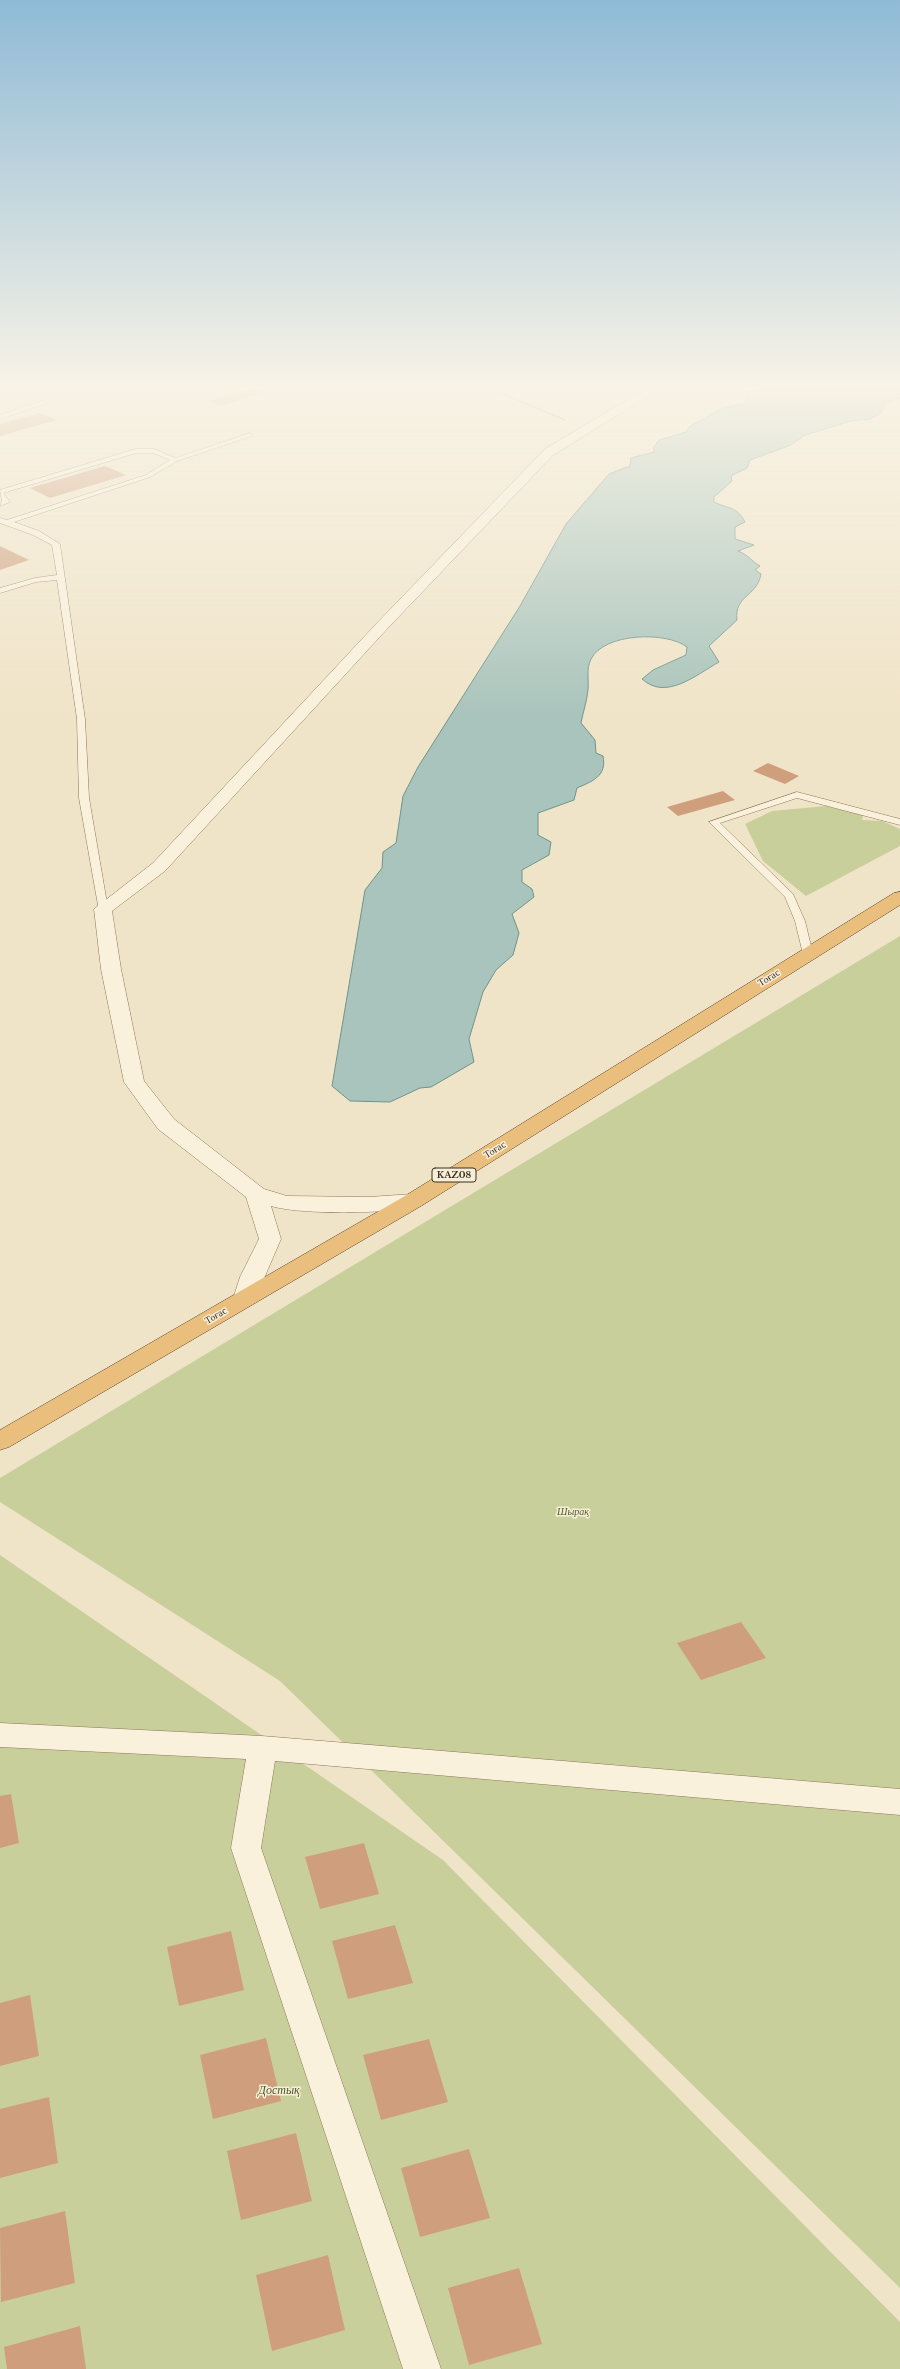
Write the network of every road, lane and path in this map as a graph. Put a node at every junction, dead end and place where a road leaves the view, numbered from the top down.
1 (1, 495) edge
2 (89, 495) edge
3 (508, 495) edge
4 (0, 504) edge
5 (4, 521) edge
6 (60, 577) junction
7 (0, 591) edge
8 (900, 822) edge
9 (900, 896) edge
10 (103, 909) junction
11 (808, 954) junction
12 (256, 1194) junction
13 (413, 1201) junction
14 (245, 1299) junction
15 (0, 1441) edge
16 (0, 1735) edge
17 (262, 1748) junction
18 (900, 1802) edge
19 (422, 2369) edge

1 - 4 lane
2 - 5 lane
3 - 10 street
5 - 6 lane
6 - 7 lane
6 - 10 lane
8 - 11 lane
9 - 11 highway, Тоғас / KAZ08
10 - 12 street
11 - 13 highway, Тоғас / KAZ08
12 - 13 street
12 - 14 street
13 - 14 highway, Тоғас / KAZ08
14 - 15 highway, Тоғас / KAZ08
16 - 17 street
17 - 18 street
17 - 19 street

